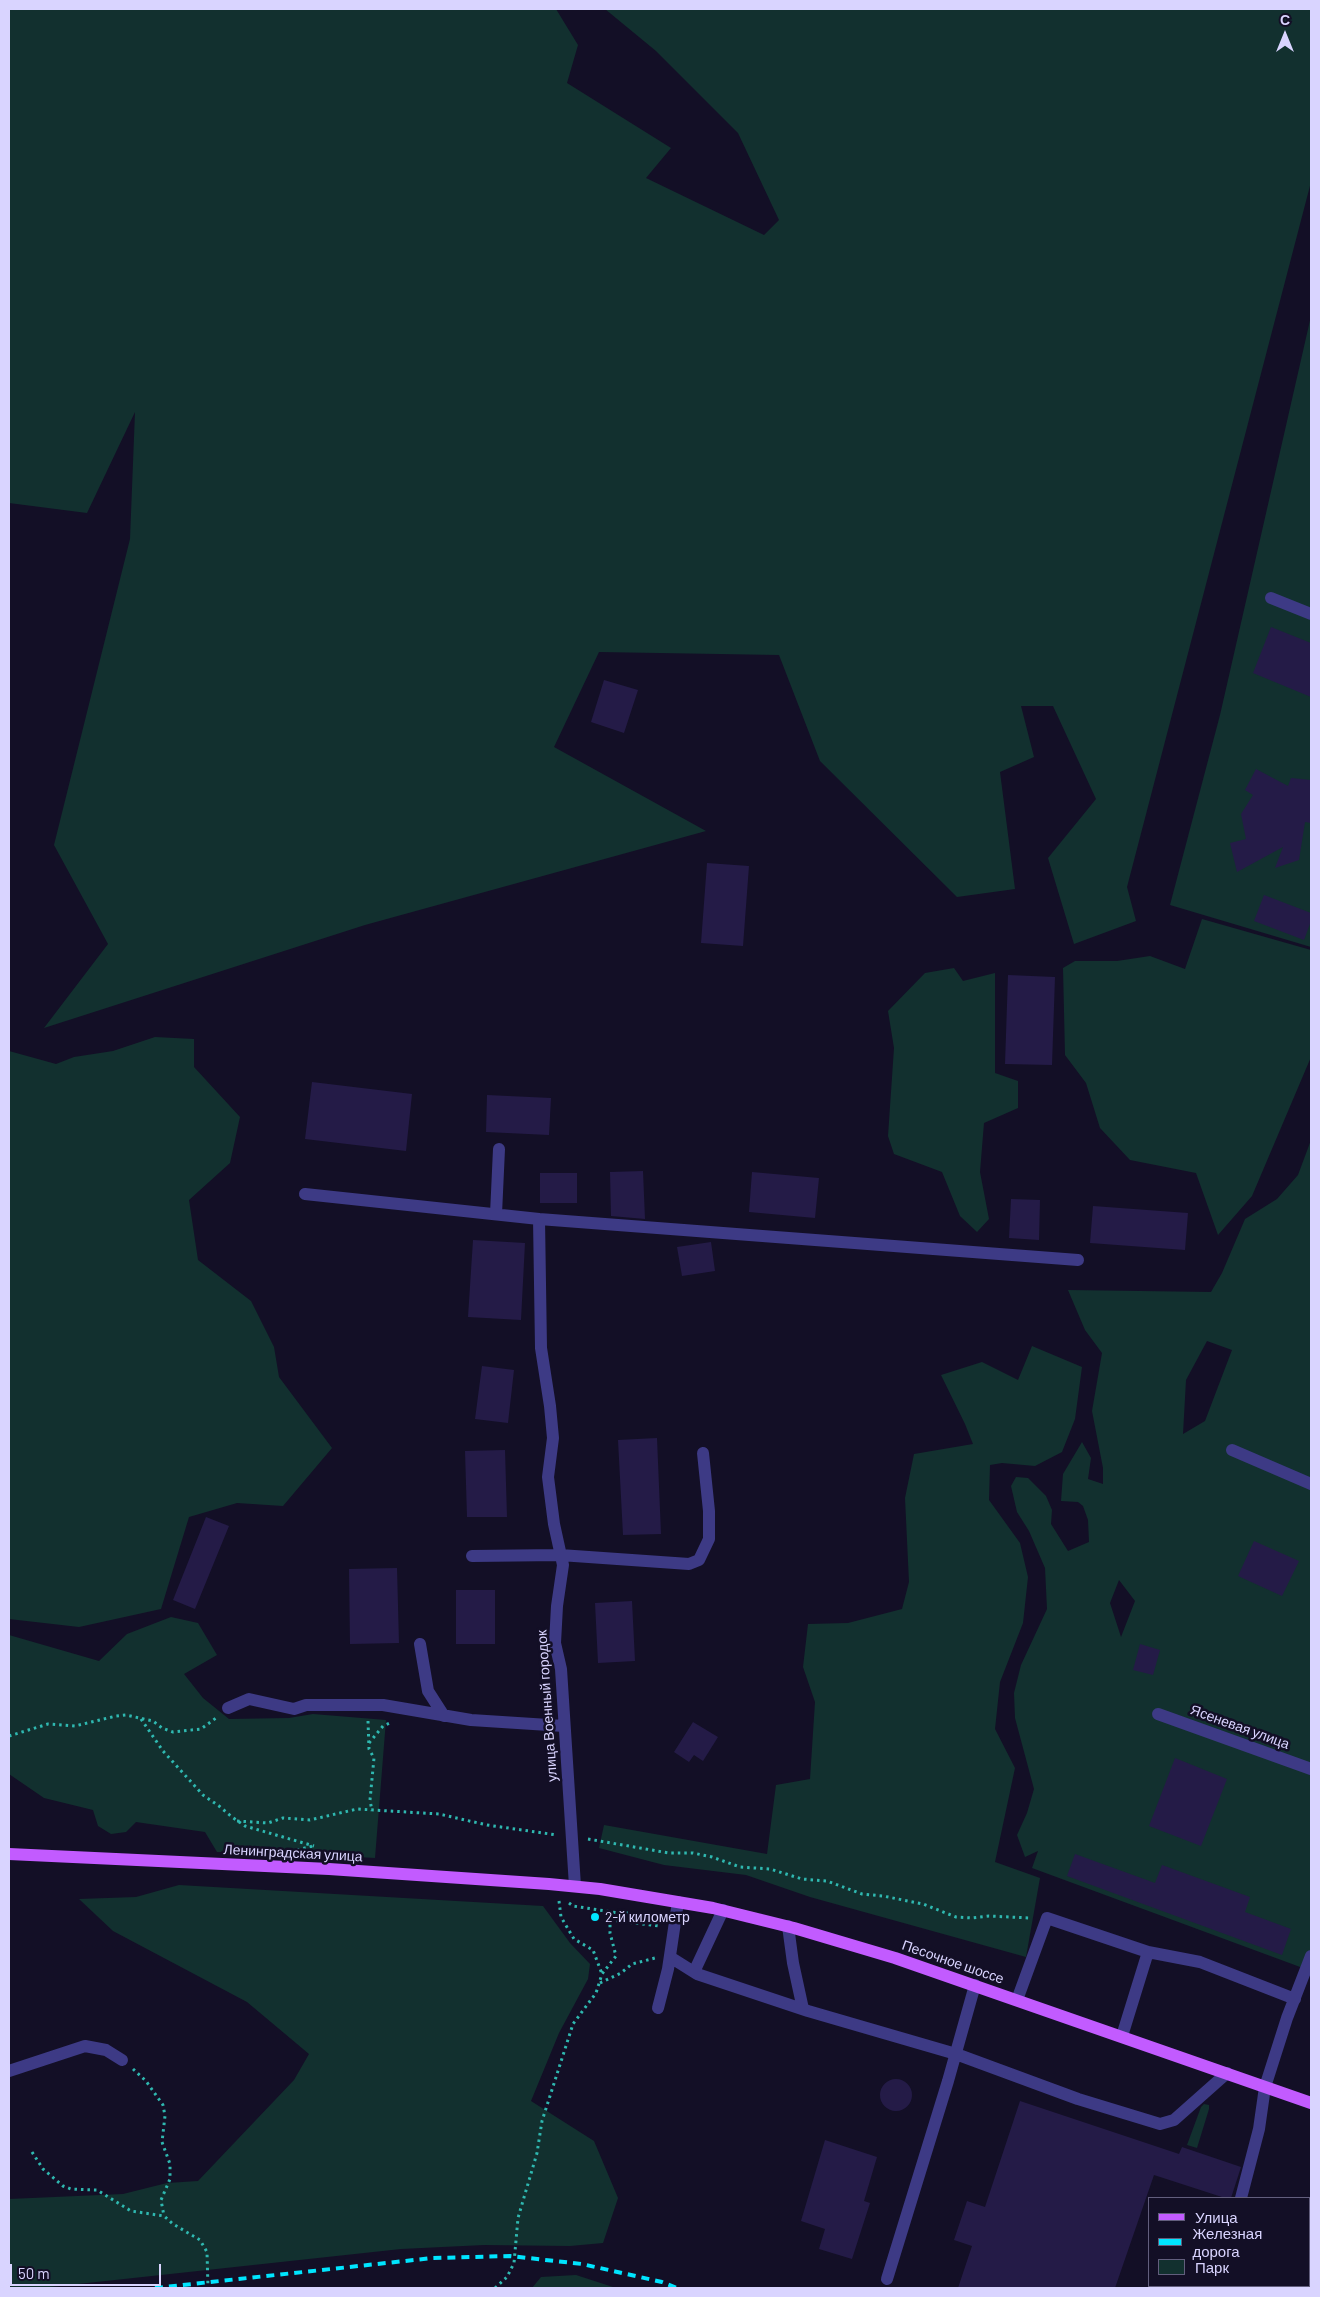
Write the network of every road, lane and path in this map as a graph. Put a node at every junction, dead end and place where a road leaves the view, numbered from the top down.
1 (1271, 598) dead end
2 (1311, 614) edge
3 (499, 1149) dead end
4 (305, 1194) dead end
5 (496, 1214) junction
6 (539, 1219) junction
7 (1078, 1260) dead end
8 (1232, 1450) dead end
9 (703, 1452) dead end
10 (1311, 1484) edge
11 (560, 1555) junction
12 (472, 1556) dead end
13 (420, 1644) dead end
14 (367, 1705) junction
15 (228, 1708) joint
16 (1158, 1714) dead end
17 (444, 1716) junction
18 (141, 1718) junction
19 (564, 1726) junction
20 (9, 1736) edge
21 (1311, 1769) edge
22 (372, 1811) junction
23 (237, 1821) junction
24 (572, 1837) junction
25 (314, 1846) dead end
26 (9, 1854) edge
27 (575, 1886) junction
28 (560, 1895) dead end
29 (678, 1902) junction
30 (723, 1910) junction
31 (610, 1912) dead end
32 (610, 1920) junction
33 (1046, 1922) junction
34 (788, 1926) junction
35 (675, 1929) junction
36 (1148, 1952) junction
37 (1311, 1956) edge
38 (670, 1957) junction
39 (694, 1972) junction
40 (602, 1974) junction
41 (599, 1983) junction
42 (975, 1985) junction
43 (1295, 1998) junction
44 (1017, 2000) junction
45 (658, 2008) dead end
46 (803, 2009) junction
47 (1122, 2036) junction
48 (956, 2054) junction
49 (122, 2060) joint
50 (9, 2071) edge
51 (1227, 2074) junction
52 (1264, 2087) junction
53 (1311, 2103) edge
54 (32, 2152) dead end
55 (1241, 2197) edge
56 (164, 2216) junction
57 (886, 2279) dead end
58 (208, 2288) edge
59 (495, 2288) edge

1 - 2 street
3 - 5 street
4 - 5 street
5 - 6 street
6 - 7 street
6 - 11 street, улица Военный городок
8 - 10 street
9 - 11 street
11 - 12 street
11 - 19 street, улица Военный городок
13 - 17 street
14 - 15 street
14 - 17 street
14 - 22 path
15 - 18 path
16 - 21 street, Ясеневая улица
17 - 19 street
18 - 20 path
18 - 23 path
19 - 24 street, улица Военный городок
22 - 23 path
22 - 24 path
23 - 25 path
24 - 27 street, улица Военный городок
24 - 33 path
26 - 27 main road, Ленинградская улица
27 - 29 main road, Песочное шоссе
28 - 40 path
29 - 30 main road, Песочное шоссе
29 - 35 street
30 - 34 main road, Песочное шоссе
30 - 39 street
31 - 32 path
32 - 35 path
32 - 40 path
33 - 36 street
33 - 44 street
34 - 42 main road, Песочное шоссе
34 - 46 street
35 - 38 street
36 - 43 street
36 - 47 street
37 - 43 street
38 - 39 street
38 - 41 path
38 - 45 street
39 - 46 street
40 - 41 path
41 - 59 path
42 - 44 main road, Песочное шоссе
42 - 48 street
43 - 52 street
44 - 47 main road, Песочное шоссе
46 - 48 street
47 - 51 main road, Песочное шоссе
48 - 51 street
48 - 57 street
49 - 50 street
49 - 56 path
51 - 52 main road, Песочное шоссе
52 - 53 main road, Песочное шоссе
52 - 55 street
54 - 56 path
56 - 58 path

